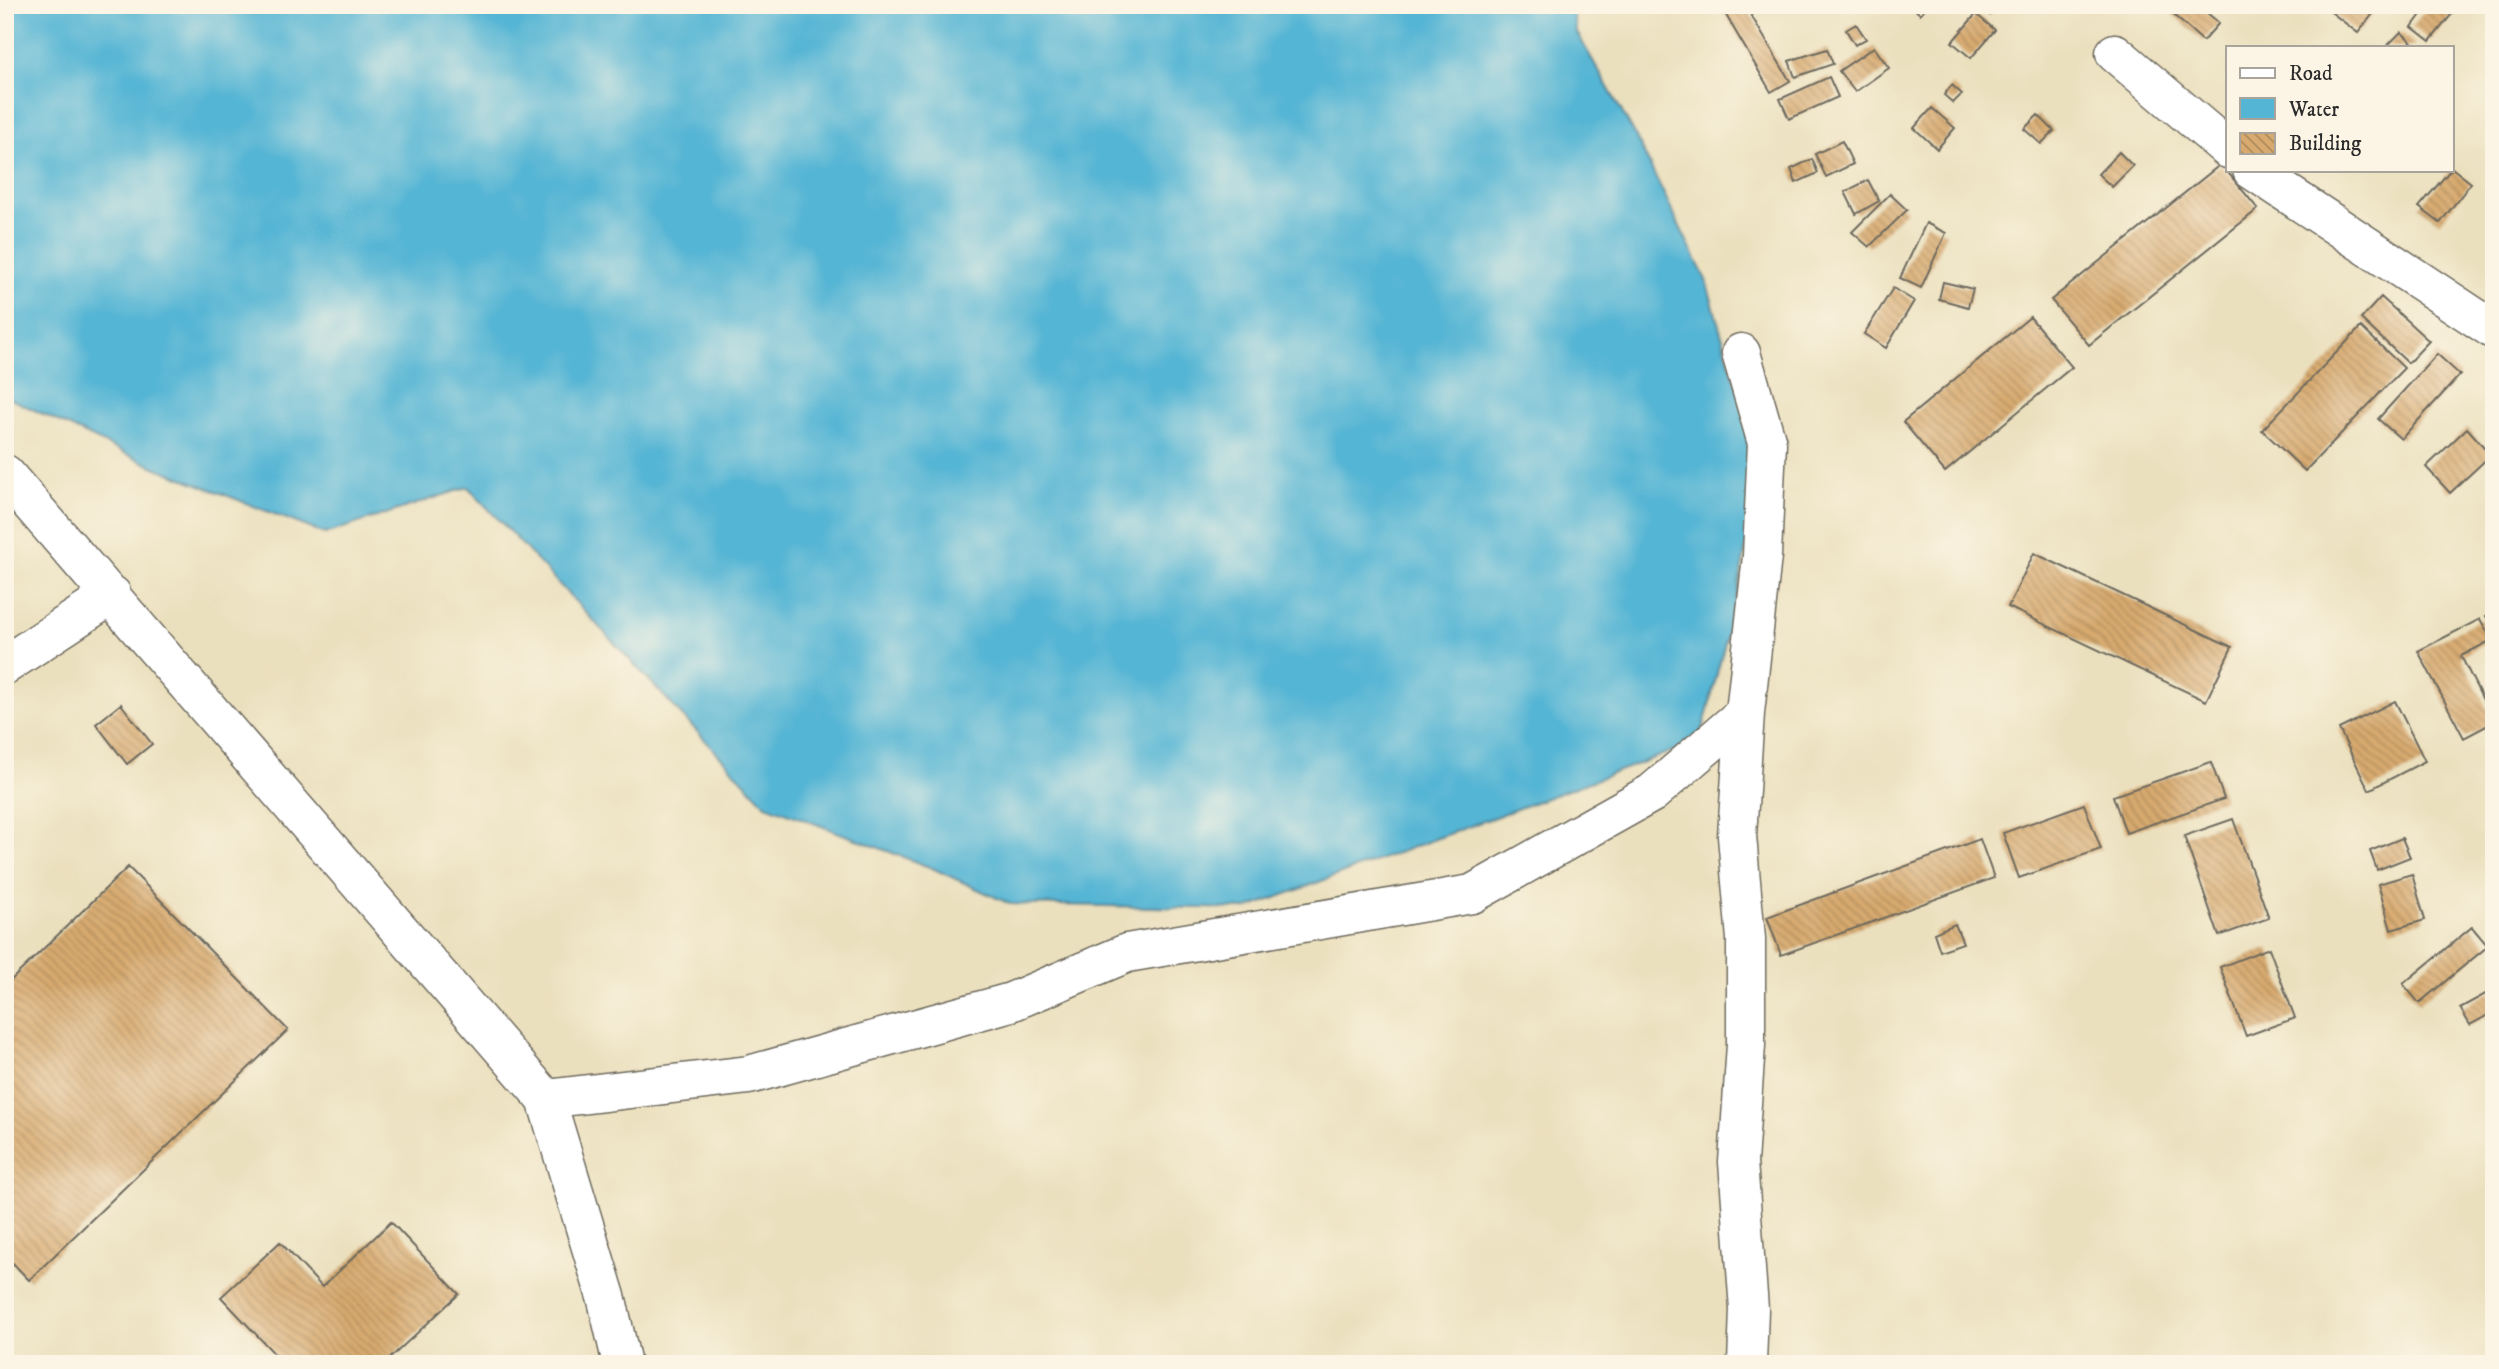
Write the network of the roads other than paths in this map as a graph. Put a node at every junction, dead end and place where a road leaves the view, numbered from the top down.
1 (2115, 53) dead end
2 (2226, 147) edge
3 (2255, 172) edge
4 (2494, 330) edge
5 (1741, 353) dead end
6 (5, 474) edge
7 (112, 595) junction
8 (5, 665) edge
9 (1745, 713) junction
10 (546, 1099) junction
11 (622, 1364) edge
12 (1747, 1364) edge

1 - 2 street
3 - 4 street
5 - 9 street
6 - 7 street
7 - 8 street
7 - 10 street
9 - 10 street
9 - 12 street
10 - 11 street

